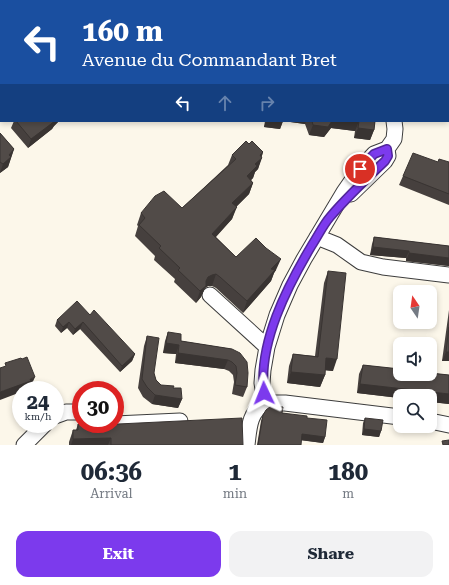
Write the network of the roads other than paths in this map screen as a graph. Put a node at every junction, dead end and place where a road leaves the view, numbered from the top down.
1 (394, 122) edge
2 (317, 237) junction
3 (449, 275) edge
4 (210, 295) dead end
5 (267, 347) junction
6 (265, 402) junction
7 (393, 416) edge
8 (197, 420) edge
9 (437, 423) edge
10 (124, 424) edge
11 (449, 426) edge
12 (36, 433) edge
13 (24, 445) edge
14 (247, 445) edge

1 - 2 street
2 - 3 street
2 - 5 street
4 - 5 street
5 - 6 street
6 - 7 street
6 - 14 street
8 - 10 street
9 - 11 street
12 - 13 street

